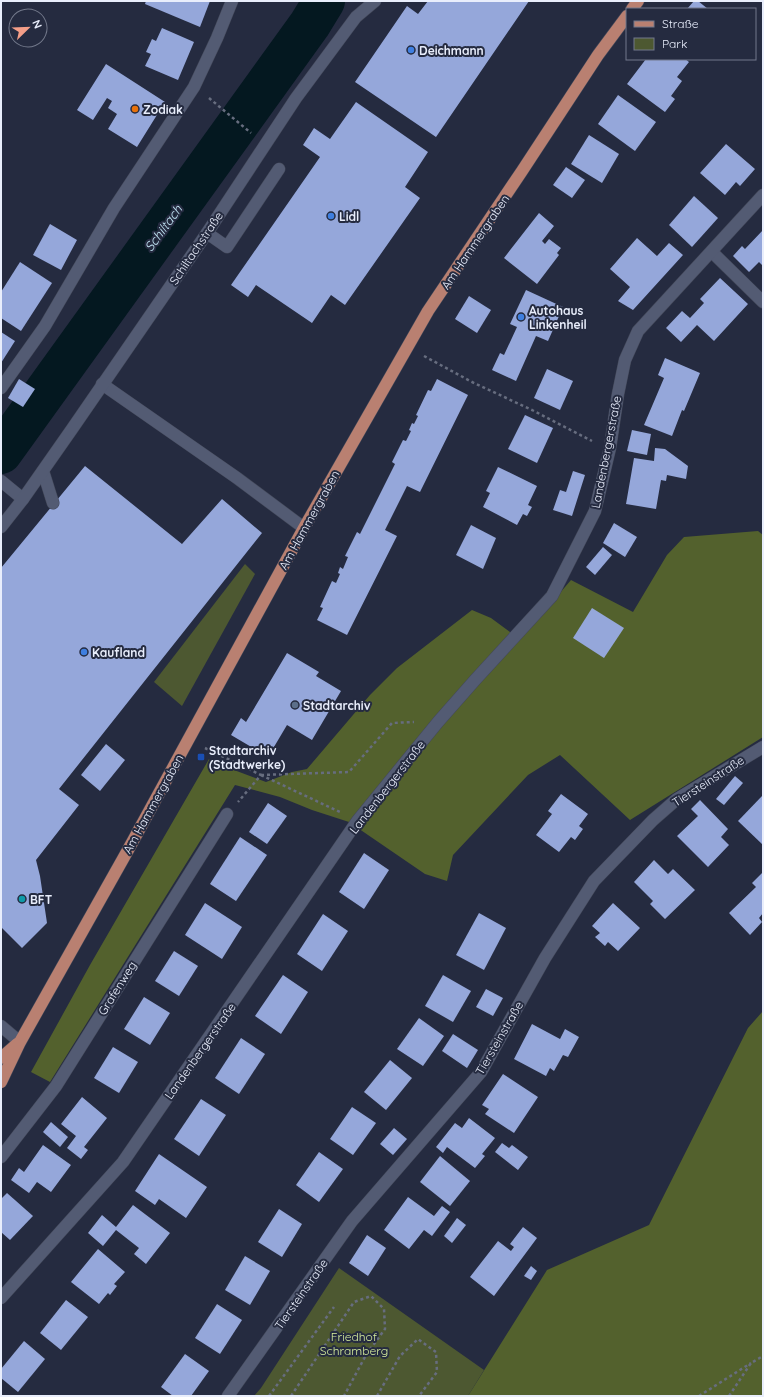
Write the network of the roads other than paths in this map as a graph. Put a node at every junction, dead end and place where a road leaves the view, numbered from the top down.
1 (232, 1) edge
2 (375, 1) edge
3 (626, 17) edge
4 (279, 169) dead end
5 (763, 195) edge
6 (207, 233) junction
7 (712, 252) junction
8 (763, 302) edge
9 (102, 384) junction
10 (1, 388) edge
11 (43, 471) junction
12 (3, 482) edge
13 (23, 499) junction
14 (53, 503) dead end
15 (1, 527) edge
16 (304, 528) junction
17 (763, 747) edge
18 (227, 814) road end
19 (1, 1026) edge
20 (20, 1042) junction
21 (1, 1058) edge
22 (1, 1082) edge
23 (1, 1157) edge
24 (1, 1298) edge
25 (228, 1396) edge

1 - 10 street
2 - 6 street, Schiltachstraße
3 - 16 main road, Am Hammergraben
4 - 6 street
5 - 7 street, Landenbergerstraße
6 - 9 street, Schiltachstraße
7 - 8 street
7 - 24 street, Landenbergerstraße
9 - 11 street, Schiltachstraße
9 - 16 street
11 - 13 street, Schiltachstraße
11 - 14 street
12 - 13 street
13 - 15 street, Schiltachstraße
16 - 20 main road, Am Hammergraben
17 - 25 street, Tiersteinstraße
18 - 23 street, Grafenweg
19 - 20 street
20 - 21 main road
20 - 22 main road, Am Hammergraben

